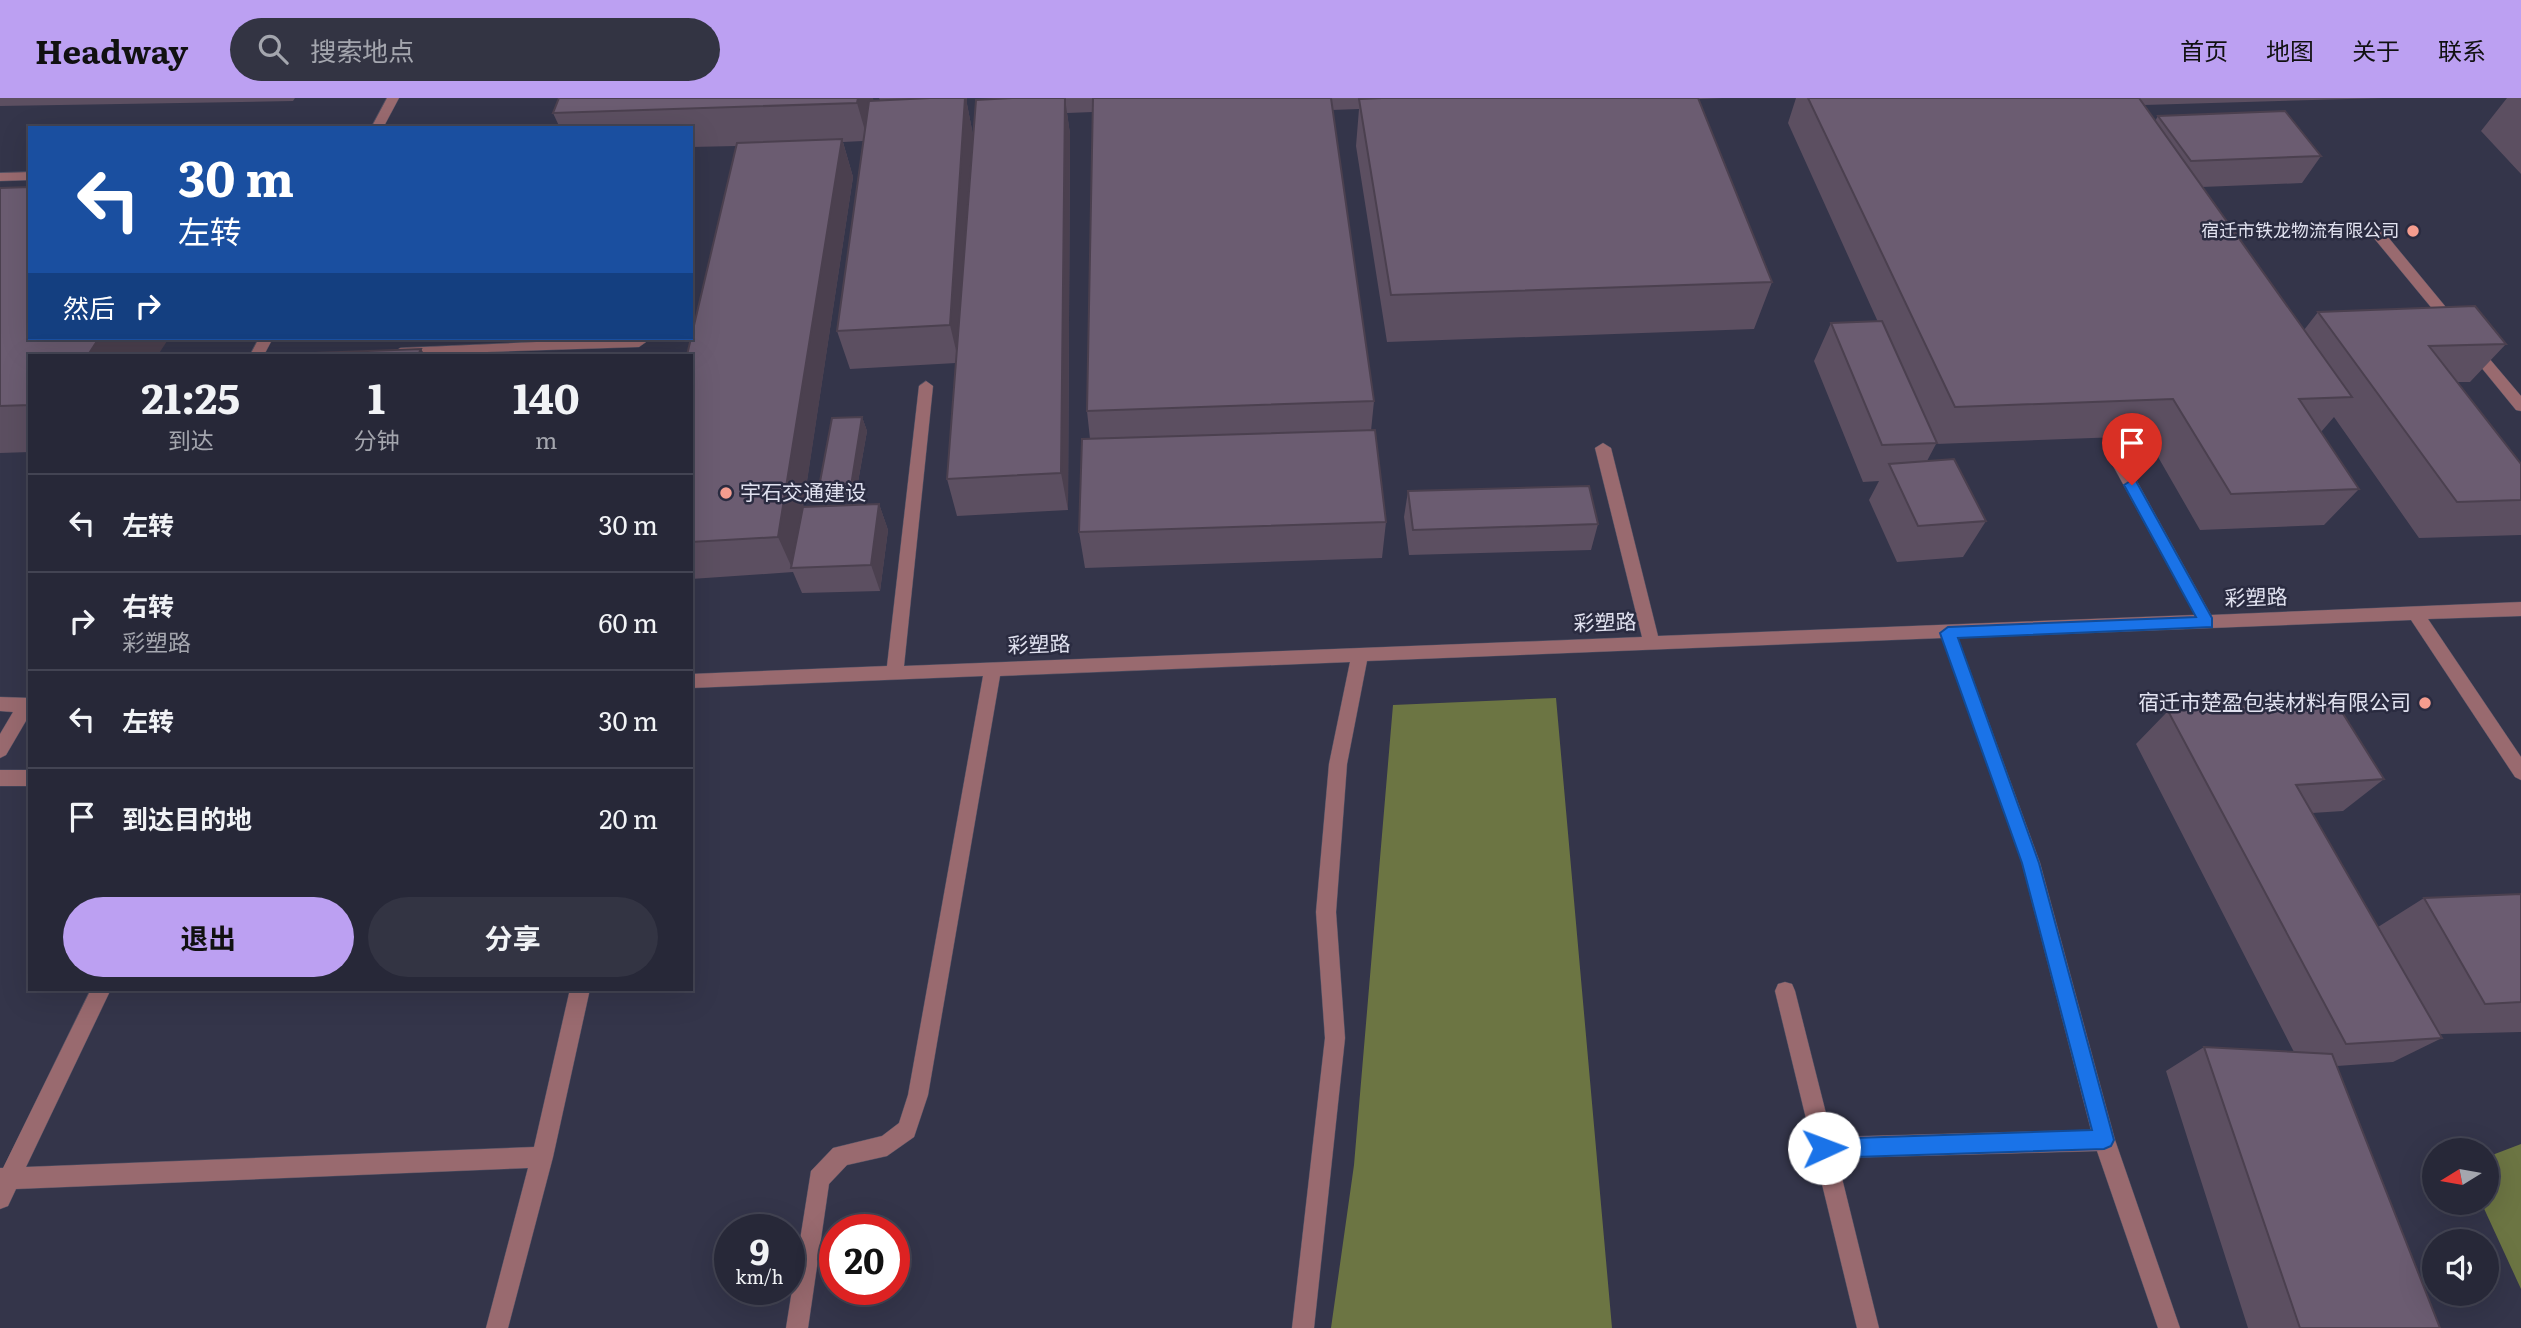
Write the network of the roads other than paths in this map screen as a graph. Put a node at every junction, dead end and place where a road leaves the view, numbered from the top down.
1 (393, 98) edge
2 (378, 126) edge
3 (28, 176) edge
4 (0, 177) edge
5 (2378, 234) dead end
6 (639, 342) dead end
7 (389, 353) edge
8 (926, 386) dead end
9 (2521, 406) edge
10 (1603, 448) dead end
11 (2119, 462) dead end
12 (2521, 609) edge
13 (2416, 614) junction
14 (2207, 622) junction
15 (1948, 633) junction
16 (1653, 644) junction
17 (1360, 655) junction
18 (993, 669) junction
19 (895, 673) junction
20 (693, 681) edge
21 (0, 704) edge
22 (28, 705) edge
23 (0, 750) edge
24 (2521, 772) edge
25 (0, 778) edge
26 (28, 778) edge
27 (100, 991) edge
28 (580, 991) edge
29 (1785, 991) dead end
30 (2104, 1140) junction
31 (1824, 1148) junction
32 (542, 1157) junction
33 (3, 1185) edge
34 (497, 1328) edge
35 (797, 1328) edge
36 (1303, 1328) edge
37 (1868, 1328) edge
38 (2169, 1328) edge

1 - 2 street
3 - 4 street
5 - 9 street
6 - 7 street
8 - 19 street
10 - 16 street
11 - 14 street
12 - 13 street, 彩塑路
13 - 14 street, 彩塑路
13 - 24 street
14 - 15 street, 彩塑路
15 - 16 street, 彩塑路
15 - 30 street
16 - 17 street, 彩塑路
17 - 18 street, 彩塑路
17 - 36 street
18 - 19 street, 彩塑路
18 - 35 street
19 - 20 street, 彩塑路
21 - 22 street
22 - 23 street
25 - 26 street
27 - 33 street
28 - 32 street
29 - 31 street
30 - 31 street
30 - 38 street
31 - 37 street
32 - 33 street
32 - 34 street

